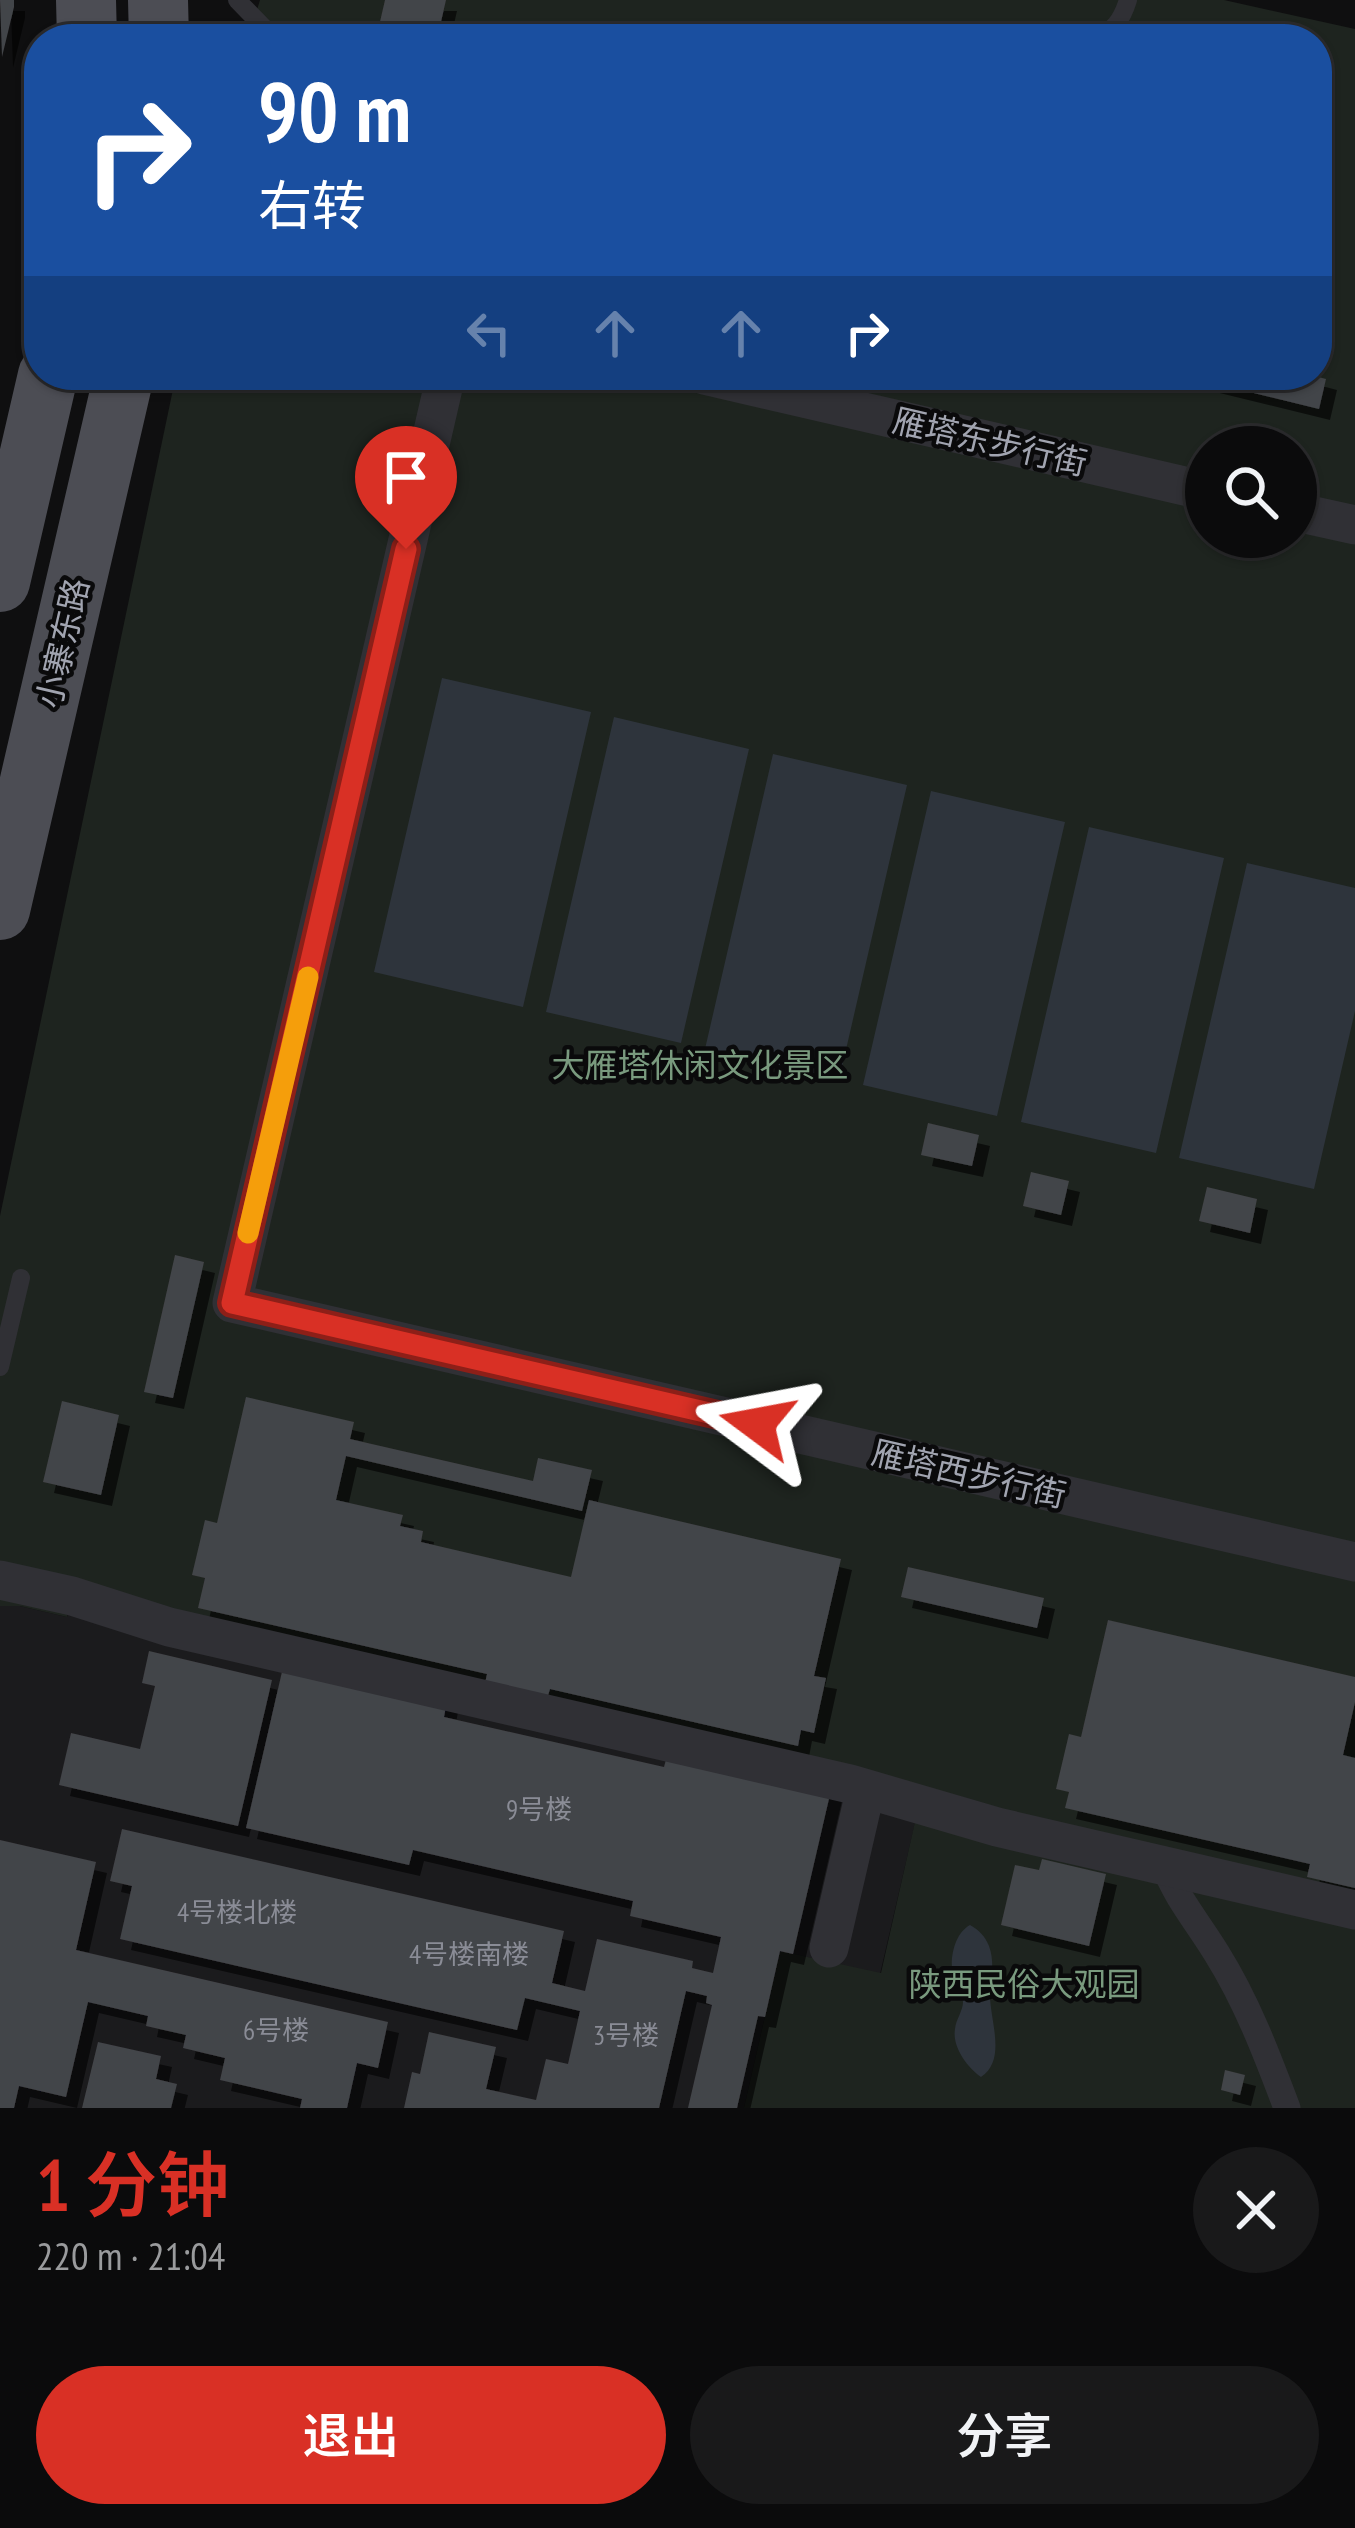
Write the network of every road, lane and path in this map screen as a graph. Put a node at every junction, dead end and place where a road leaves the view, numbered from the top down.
1 (237, 0) edge
2 (260, 24) edge
3 (45, 390) edge
4 (121, 390) edge
5 (443, 390) edge
6 (769, 390) edge
7 (1185, 486) edge
8 (1317, 517) edge
9 (1355, 525) edge
10 (0, 582) edge
11 (0, 910) edge
12 (21, 1278) dead end
13 (0, 1367) edge
14 (1355, 1562) edge
15 (0, 1580) edge
16 (850, 1784) junction
17 (1164, 1865) junction
18 (1355, 1910) edge
19 (830, 1948) dead end
20 (1287, 2108) edge

1 - 2 lane
3 - 10 main road
4 - 11 main road, 小寨东路
5 - 14 street, 雁塔西步行街
6 - 7 street, 雁塔东步行街
8 - 9 street
12 - 13 lane
15 - 16 street
16 - 17 street
16 - 19 street
17 - 18 street
17 - 20 street

